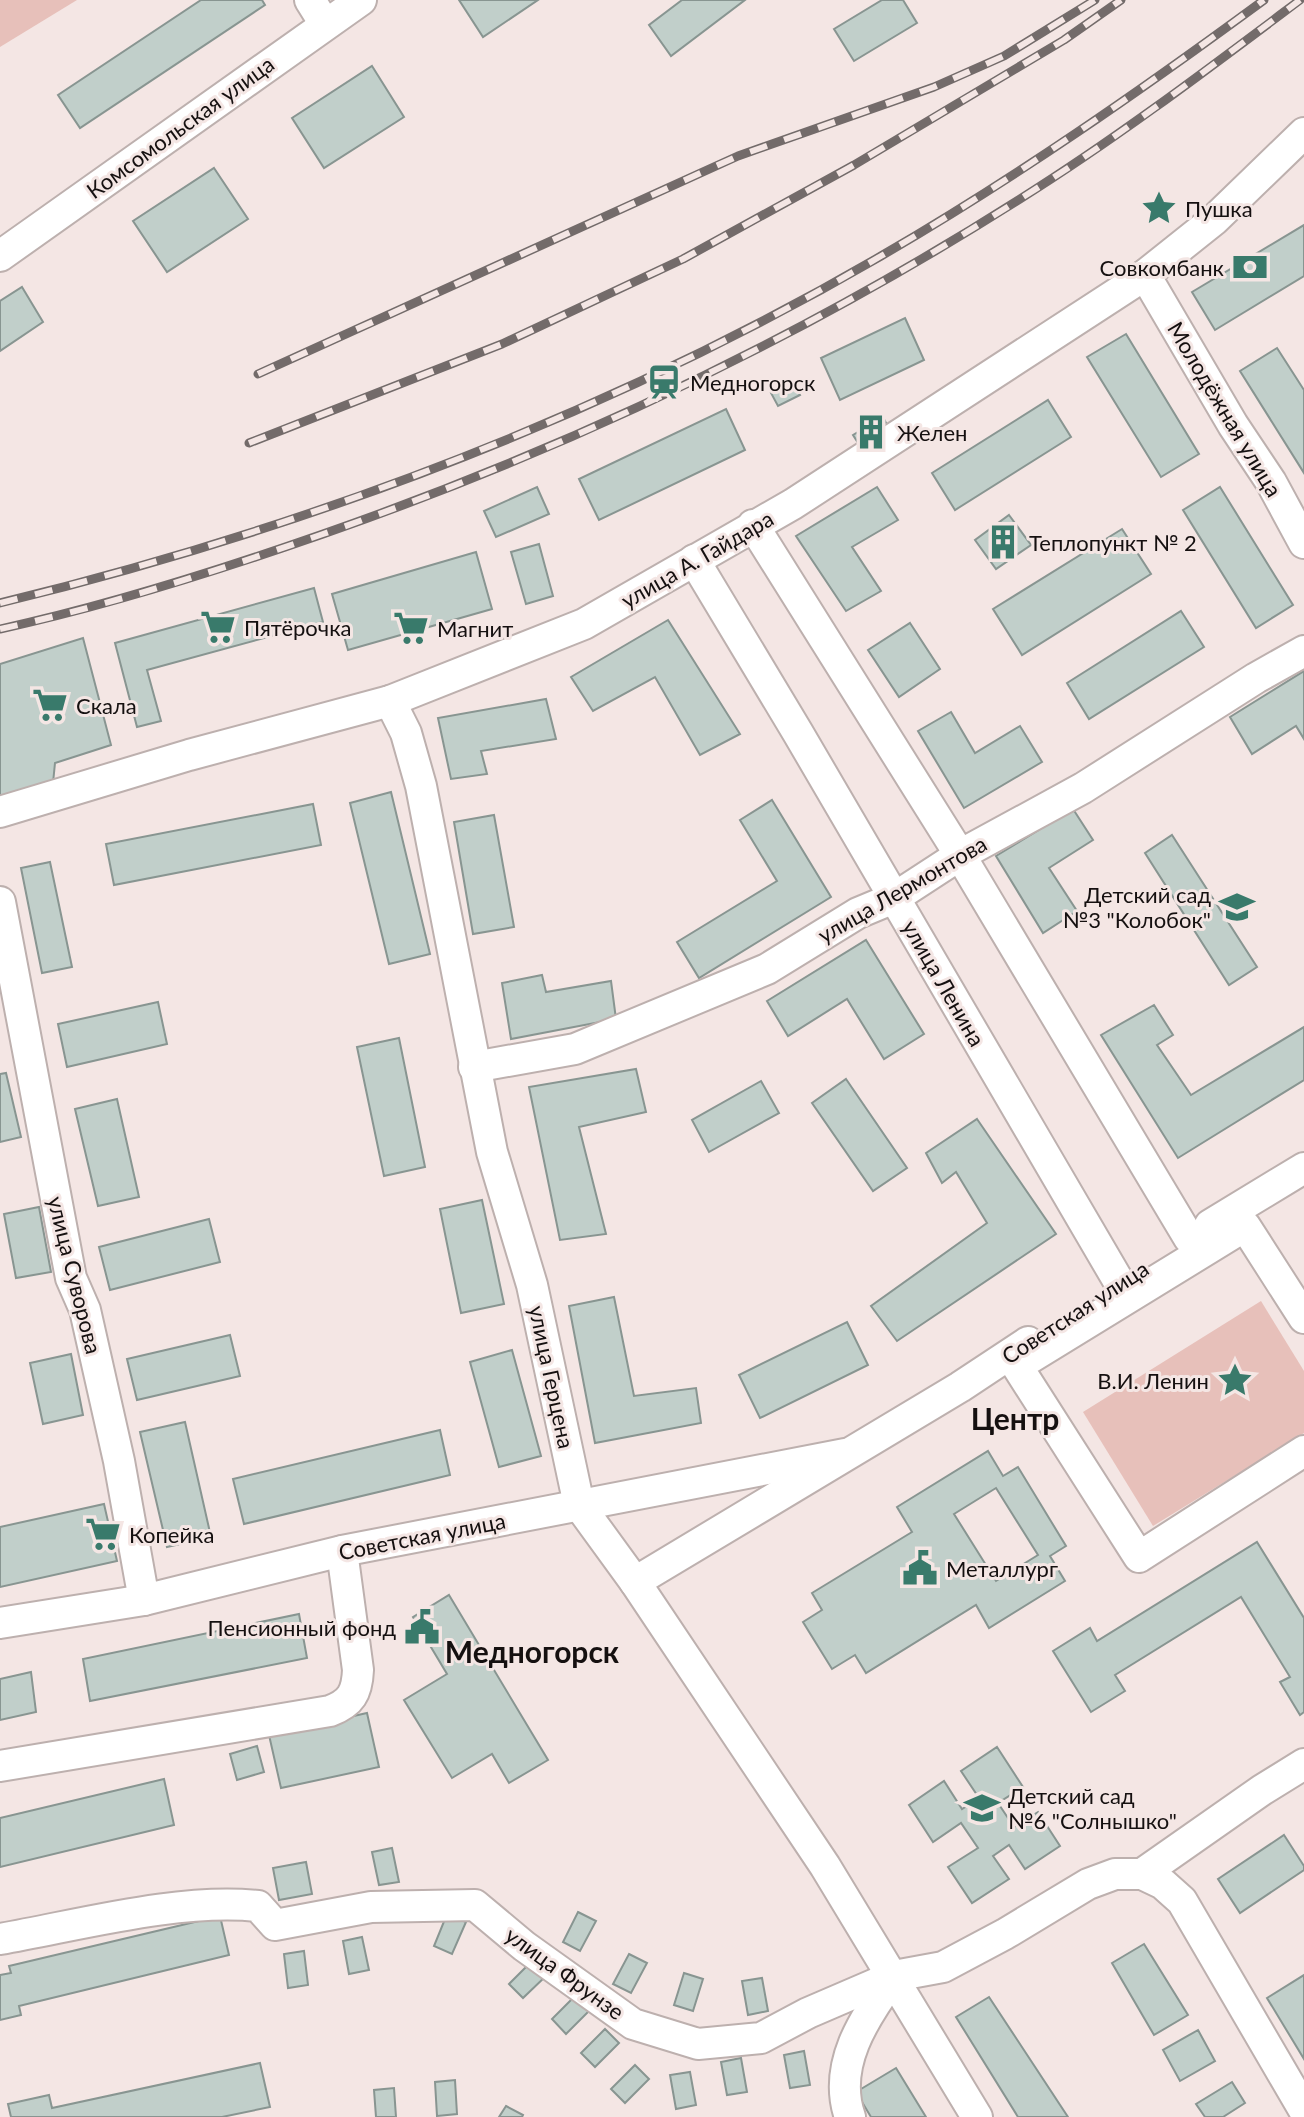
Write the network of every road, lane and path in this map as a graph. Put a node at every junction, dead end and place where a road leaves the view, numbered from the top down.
1 (361, 0) edge
2 (318, 12) edge
3 (1304, 133) edge
4 (0, 256) edge
5 (1145, 275) junction
6 (753, 525) junction
7 (1304, 543) edge
8 (694, 560) junction
9 (1304, 651) edge
10 (390, 701) junction
11 (0, 812) edge
12 (960, 855) junction
13 (894, 898) junction
14 (0, 902) edge
15 (474, 1067) junction
16 (1304, 1168) edge
17 (1189, 1238) junction
18 (1119, 1282) junction
19 (1304, 1318) edge
20 (1304, 1451) edge
21 (845, 1454) junction
22 (579, 1505) junction
23 (342, 1551) junction
24 (635, 1582) junction
25 (144, 1600) junction
26 (0, 1623) edge
27 (1304, 1764) edge
28 (0, 1766) edge
29 (1142, 1874) junction
30 (0, 1939) edge
31 (894, 1976) junction
32 (1304, 2110) edge
33 (850, 2117) edge
34 (977, 2117) edge

1 - 2 street, Комсомольская улица
2 - 4 street, Комсомольская улица
3 - 5 street, улица А. Гайдара
5 - 6 street, улица А. Гайдара
5 - 7 street, Молодёжная улица
6 - 8 street, улица А. Гайдара
6 - 12 street
8 - 10 street, улица А. Гайдара
8 - 13 street, улица Ленина
9 - 12 street, улица Лермонтова
10 - 11 street, улица А. Гайдара
10 - 15 street, улица Герцена
12 - 13 street, улица Лермонтова
12 - 17 street
13 - 15 street, улица Лермонтова
13 - 18 street, улица Ленина
14 - 25 street, улица Суворова
15 - 22 street, улица Герцена
16 - 17 street, Советская улица
17 - 18 street, Советская улица
18 - 21 street, Советская улица
19 - 20 street
21 - 22 street, Советская улица
21 - 24 street, Советская улица
22 - 23 street, Советская улица
22 - 24 street, улица Герцена
23 - 25 street, Советская улица
23 - 28 street
24 - 31 street, улица Герцена
25 - 26 street, Советская улица
27 - 29 street
29 - 31 street, улица Фрунзе
29 - 32 street
30 - 31 street, улица Фрунзе
31 - 33 street
31 - 34 street, улица Герцена

